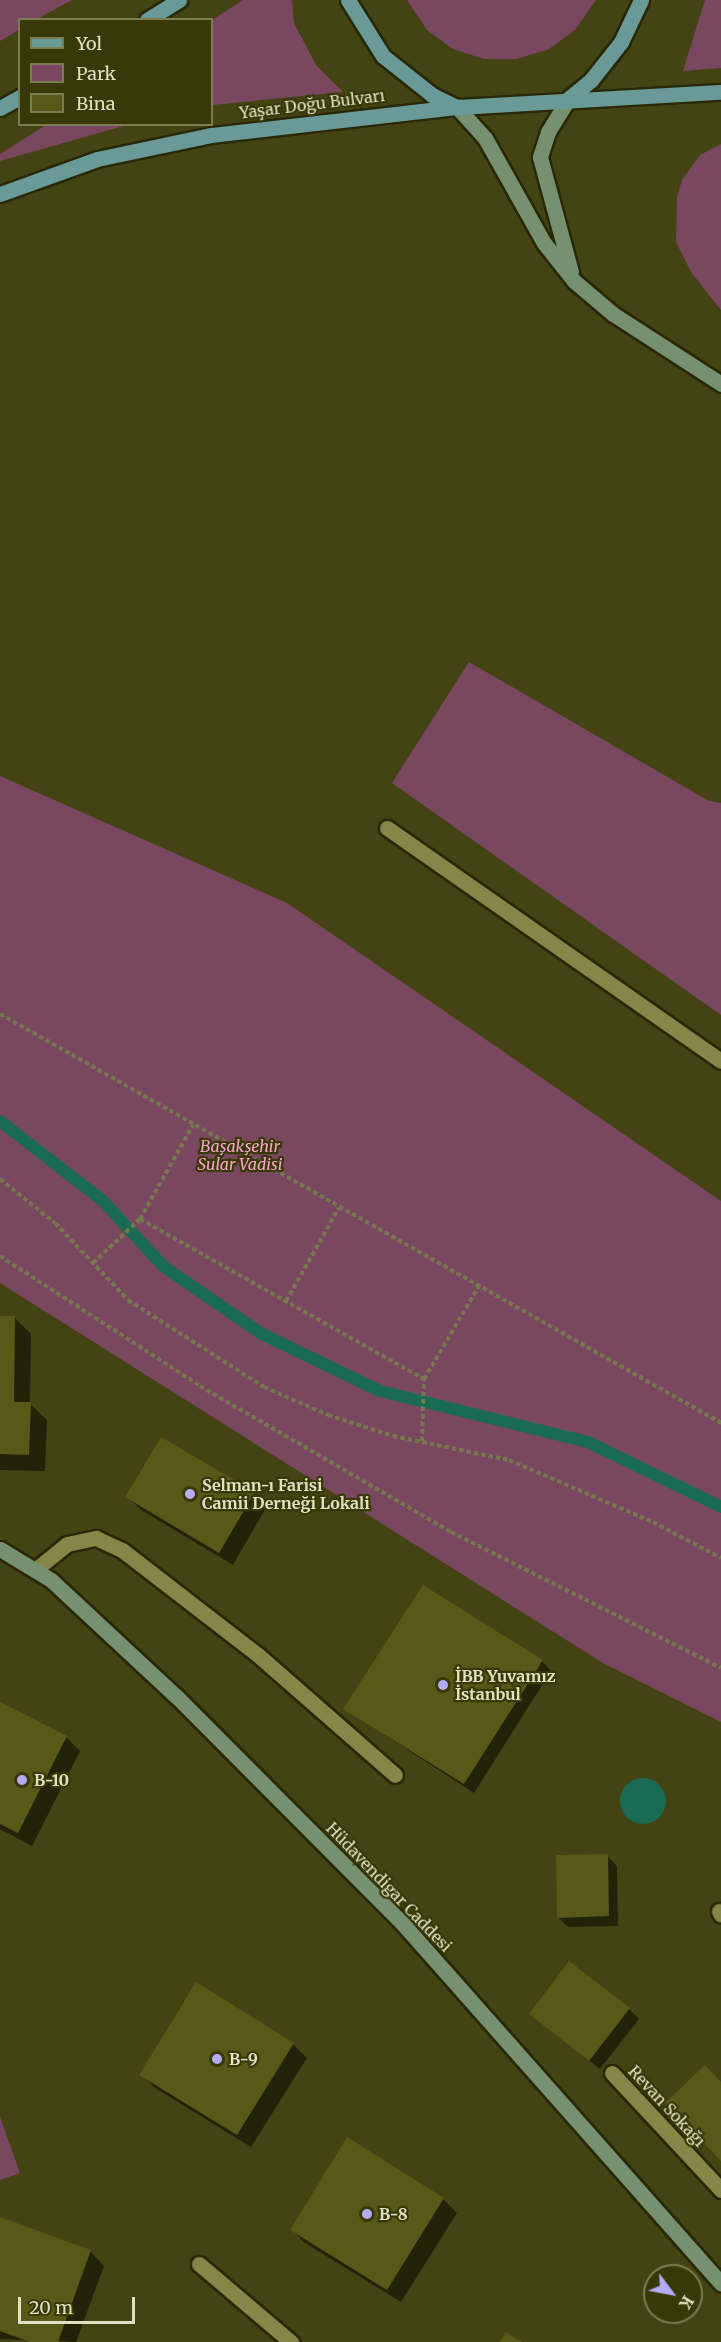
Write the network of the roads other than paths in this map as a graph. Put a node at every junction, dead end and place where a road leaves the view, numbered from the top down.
1 (179, 0) edge
2 (348, 0) edge
3 (641, 0) edge
4 (150, 18) edge
5 (721, 92) edge
6 (18, 98) edge
7 (569, 98) junction
8 (457, 107) junction
9 (0, 108) edge
10 (0, 194) edge
11 (574, 281) junction
12 (721, 384) edge
13 (387, 828) dead end
14 (721, 1061) edge
15 (0, 1549) edge
16 (35, 1570) junction
17 (394, 1775) dead end
18 (612, 2073) dead end
19 (721, 2190) edge
20 (199, 2264) dead end
21 (721, 2284) edge
22 (291, 2342) edge

1 - 4 main road
2 - 8 main road, Yaşar Doğu Bulvarı
3 - 7 main road, Yaşar Doğu Bulvarı
5 - 7 main road, Yaşar Doğu Bulvarı
6 - 9 main road
7 - 8 main road, Yaşar Doğu Bulvarı
7 - 11 street
8 - 10 main road, Yaşar Doğu Bulvarı
8 - 11 street
11 - 12 street
13 - 14 street
15 - 16 street, Hüdavendigar Caddesi
16 - 17 street
16 - 21 street, Hüdavendigar Caddesi
18 - 19 street, Revan Sokağı
20 - 22 street

